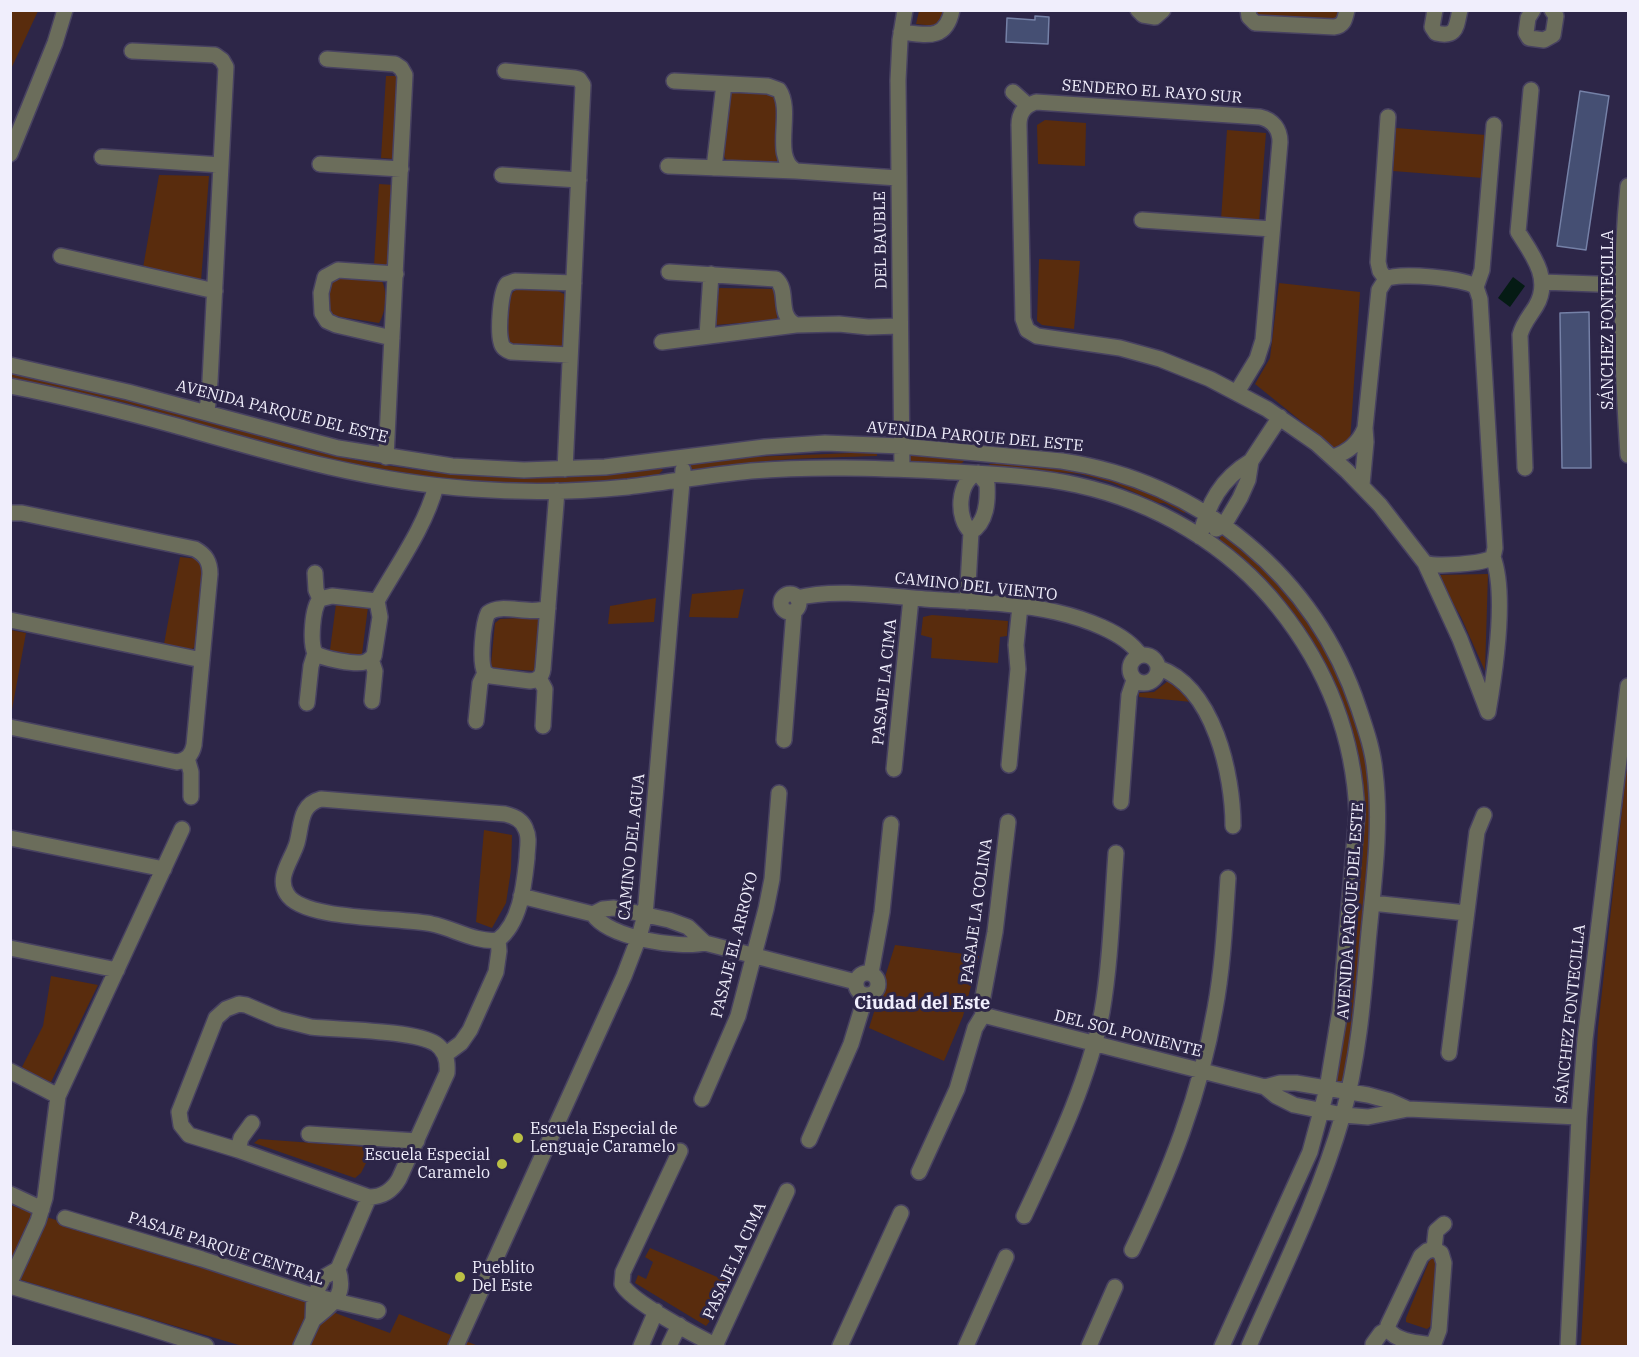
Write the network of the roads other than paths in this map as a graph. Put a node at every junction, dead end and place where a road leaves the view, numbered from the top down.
1 (65, 10) edge
2 (905, 10) edge
3 (952, 10) edge
4 (1138, 10) edge
5 (1163, 10) edge
6 (1435, 10) edge
7 (1460, 10) edge
8 (1533, 10) edge
9 (1552, 10) edge
10 (1250, 15) edge
11 (1344, 17) edge
12 (901, 32) junction
13 (132, 51) dead end
14 (327, 59) dead end
15 (505, 71) dead end
16 (674, 81) dead end
17 (724, 84) junction
18 (1531, 90) dead end
19 (1013, 92) dead end
20 (1026, 107) junction
21 (1388, 117) dead end
22 (1494, 125) dead end
23 (10, 154) edge
24 (102, 157) dead end
25 (320, 164) dead end
26 (221, 165) junction
27 (668, 166) dead end
28 (714, 168) junction
29 (401, 169) junction
30 (796, 171) junction
31 (502, 175) dead end
32 (898, 178) junction
33 (579, 180) junction
34 (1629, 186) edge
35 (1142, 220) dead end
36 (1272, 229) junction
37 (61, 256) dead end
38 (669, 272) dead end
39 (396, 274) junction
40 (711, 274) junction
41 (1386, 279) junction
42 (1542, 282) junction
43 (574, 283) junction
44 (1623, 285) junction
45 (1476, 287) junction
46 (215, 291) junction
47 (796, 325) junction
48 (900, 326) junction
49 (707, 336) junction
50 (392, 338) junction
51 (662, 342) dead end
52 (570, 355) junction
53 (10, 365) edge
54 (10, 386) edge
55 (1238, 392) junction
56 (207, 412) junction
57 (1281, 417) junction
58 (1365, 428) junction
59 (901, 446) junction
60 (981, 452) junction
61 (1629, 454) edge
62 (684, 456) junction
63 (386, 457) junction
64 (1333, 457) junction
65 (1251, 460) junction
66 (1525, 468) dead end
67 (565, 469) junction
68 (902, 469) junction
69 (978, 473) junction
70 (682, 480) junction
71 (1362, 485) junction
72 (436, 486) junction
73 (557, 491) junction
74 (1206, 512) junction
75 (10, 513) edge
76 (1224, 525) junction
77 (971, 532) junction
78 (1200, 537) junction
79 (1493, 558) junction
80 (1425, 563) junction
81 (315, 573) dead end
82 (911, 598) junction
83 (320, 599) junction
84 (376, 601) junction
85 (967, 602) junction
86 (1020, 606) junction
87 (548, 609) junction
88 (10, 620) edge
89 (315, 653) junction
90 (1140, 655) junction
91 (370, 659) junction
92 (202, 660) junction
93 (1159, 668) junction
94 (485, 673) junction
95 (539, 678) junction
96 (1134, 680) junction
97 (1629, 686) edge
98 (372, 701) dead end
99 (308, 703) dead end
100 (477, 721) dead end
101 (543, 726) dead end
102 (10, 727) edge
103 (784, 740) dead end
104 (187, 758) junction
105 (1009, 765) dead end
106 (894, 769) dead end
107 (779, 793) dead end
108 (191, 797) dead end
109 (1121, 802) dead end
110 (1484, 815) dead end
111 (1008, 822) dead end
112 (891, 824) dead end
113 (1233, 826) dead end
114 (182, 829) dead end
115 (10, 838) edge
116 (1116, 853) dead end
117 (164, 869) junction
118 (1228, 878) dead end
119 (521, 896) junction
120 (1372, 903) junction
121 (593, 914) junction
122 (1466, 914) junction
123 (645, 915) junction
124 (639, 937) junction
125 (498, 940) junction
126 (705, 943) junction
127 (10, 948) edge
128 (754, 956) junction
129 (117, 970) junction
130 (871, 973) junction
131 (856, 982) junction
132 (866, 995) junction
133 (982, 1015) junction
134 (1094, 1043) junction
135 (1449, 1053) dead end
136 (445, 1055) junction
137 (10, 1071) edge
138 (1201, 1071) junction
139 (1265, 1087) junction
140 (1327, 1089) junction
141 (1348, 1093) junction
142 (58, 1096) junction
143 (702, 1099) dead end
144 (1408, 1109) junction
145 (1321, 1111) junction
146 (1342, 1115) junction
147 (1579, 1117) junction
148 (252, 1123) dead end
149 (309, 1134) dead end
150 (809, 1140) dead end
151 (417, 1141) junction
152 (238, 1150) junction
153 (680, 1151) dead end
154 (919, 1172) dead end
155 (787, 1191) dead end
156 (10, 1194) edge
157 (369, 1197) junction
158 (42, 1209) junction
159 (901, 1213) dead end
160 (1024, 1216) dead end
161 (65, 1218) dead end
162 (1444, 1224) dead end
163 (1434, 1249) junction
164 (1132, 1250) dead end
165 (1005, 1257) dead end
166 (338, 1269) junction
167 (10, 1284) edge
168 (1115, 1287) dead end
169 (314, 1296) junction
170 (336, 1302) junction
171 (378, 1311) dead end
172 (656, 1311) junction
173 (313, 1320) junction
174 (679, 1325) junction
175 (1388, 1329) junction
176 (1373, 1344) dead end
177 (716, 1346) edge
178 (1433, 1346) edge
179 (206, 1347) edge
180 (302, 1347) edge
181 (456, 1347) edge
182 (641, 1347) edge
183 (669, 1347) edge
184 (840, 1347) edge
185 (966, 1347) edge
186 (1089, 1347) edge
187 (1222, 1347) edge
188 (1249, 1347) edge
189 (1568, 1347) edge

1 - 23 street
2 - 12 street, DEL BAUBLE
3 - 12 street
4 - 5 street
6 - 7 street
8 - 9 street
10 - 11 street
12 - 32 street, DEL BAUBLE
13 - 26 street
14 - 29 street
15 - 33 street
16 - 17 street
17 - 28 street
17 - 30 street
18 - 42 street
19 - 20 street
20 - 36 street, SENDERO EL RAYO SUR
20 - 55 street
21 - 41 street
22 - 45 street
24 - 26 street
25 - 29 street
26 - 46 street
27 - 28 street
28 - 30 street
29 - 39 street
30 - 32 street
31 - 33 street
32 - 48 street, DEL BAUBLE
33 - 43 street
34 - 44 street, SÁNCHEZ FONTECILLA
35 - 36 street
36 - 55 street
37 - 46 street
38 - 40 street
39 - 50 street
39 - 50 street
40 - 47 street
40 - 49 street
41 - 45 street
41 - 58 street
42 - 44 street
42 - 66 street
43 - 52 street
43 - 52 street
44 - 61 street, SÁNCHEZ FONTECILLA
45 - 79 street
46 - 56 street
47 - 48 street
47 - 49 street
48 - 59 street, DEL BAUBLE
49 - 51 street
50 - 63 street
52 - 67 street
53 - 56 street, AVENIDA PARQUE DEL ESTE
54 - 72 street, AVENIDA PARQUE DEL ESTE
55 - 57 street
56 - 63 street, AVENIDA PARQUE DEL ESTE
57 - 64 street
57 - 65 street
58 - 64 street
58 - 71 street
59 - 60 street, AVENIDA PARQUE DEL ESTE
59 - 62 street, AVENIDA PARQUE DEL ESTE
59 - 68 street, DEL BAUBLE
60 - 69 street
60 - 74 street, AVENIDA PARQUE DEL ESTE
62 - 67 street, AVENIDA PARQUE DEL ESTE
62 - 70 street, CAMINO DEL AGUA
63 - 67 street, AVENIDA PARQUE DEL ESTE
64 - 71 street
65 - 74 street
65 - 76 street
68 - 69 street, AVENIDA PARQUE DEL ESTE
68 - 70 street, AVENIDA PARQUE DEL ESTE
69 - 77 street
69 - 77 street
69 - 78 street, AVENIDA PARQUE DEL ESTE
70 - 73 street, AVENIDA PARQUE DEL ESTE
70 - 123 street, CAMINO DEL AGUA
71 - 80 street
72 - 73 street, AVENIDA PARQUE DEL ESTE
72 - 84 street
73 - 87 street
74 - 76 street, AVENIDA PARQUE DEL ESTE
74 - 78 street
75 - 92 street
76 - 78 street
76 - 120 street, AVENIDA PARQUE DEL ESTE
77 - 85 street
78 - 140 street, AVENIDA PARQUE DEL ESTE
79 - 80 street
79 - 80 street
81 - 83 street
82 - 85 street, CAMINO DEL VIENTO
82 - 103 street, CAMINO DEL VIENTO
82 - 106 street, PASAJE LA CIMA
83 - 84 street
83 - 89 street
84 - 91 street
85 - 86 street, CAMINO DEL VIENTO
86 - 90 street, CAMINO DEL VIENTO
86 - 105 street
87 - 94 street
87 - 95 street
88 - 92 street
89 - 91 street
89 - 99 street
90 - 93 street
90 - 96 street
91 - 98 street
92 - 104 street
93 - 96 street
93 - 113 street
94 - 95 street
94 - 100 street
95 - 101 street
96 - 109 street
97 - 147 street, SÁNCHEZ FONTECILLA
102 - 104 street
104 - 108 street
107 - 128 street, PASAJE EL ARROYO
110 - 122 street
111 - 133 street, PASAJE LA COLINA
112 - 130 street
114 - 117 street
115 - 117 street
116 - 134 street
117 - 129 street
118 - 138 street
119 - 121 street
119 - 125 street
119 - 125 street
120 - 122 street
120 - 141 street, AVENIDA PARQUE DEL ESTE
121 - 123 street
121 - 124 street
122 - 135 street
123 - 124 street, CAMINO DEL AGUA
123 - 126 street
124 - 126 street
124 - 181 street, CAMINO DEL AGUA
125 - 136 street
126 - 128 street
127 - 129 street
128 - 131 street
128 - 143 street, PASAJE EL ARROYO
129 - 142 street
130 - 131 street
130 - 132 street
131 - 132 street
132 - 150 street
133 - 134 street, DEL SOL PONIENTE
133 - 154 street, PASAJE LA COLINA
134 - 138 street, DEL SOL PONIENTE
134 - 160 street
136 - 151 street
136 - 152 street
137 - 142 street
138 - 139 street, DEL SOL PONIENTE
138 - 164 street
139 - 140 street, DEL SOL PONIENTE
139 - 145 street, DEL SOL PONIENTE
140 - 141 street, DEL SOL PONIENTE
140 - 145 street, AVENIDA PARQUE DEL ESTE
141 - 144 street, DEL SOL PONIENTE
141 - 146 street, AVENIDA PARQUE DEL ESTE
142 - 158 street
144 - 146 street, DEL SOL PONIENTE
144 - 147 street, DEL SOL PONIENTE
145 - 146 street, DEL SOL PONIENTE
145 - 187 street, AVENIDA PARQUE DEL ESTE
146 - 188 street, AVENIDA PARQUE DEL ESTE
147 - 189 street, SÁNCHEZ FONTECILLA
148 - 152 street
149 - 151 street
151 - 157 street
152 - 157 street
153 - 172 street
155 - 177 street, PASAJE LA CIMA
156 - 158 street
157 - 166 street
158 - 167 street
159 - 184 street
161 - 169 street, PASAJE PARQUE CENTRAL
162 - 163 street
163 - 175 street
163 - 178 street
165 - 185 street
166 - 169 street
166 - 170 street
167 - 179 street
168 - 186 street
169 - 170 street, PASAJE PARQUE CENTRAL
169 - 173 street
170 - 171 street, PASAJE PARQUE CENTRAL
170 - 173 street
172 - 174 street
172 - 182 street
173 - 180 street
174 - 177 street
174 - 183 street
175 - 176 street
175 - 178 street

